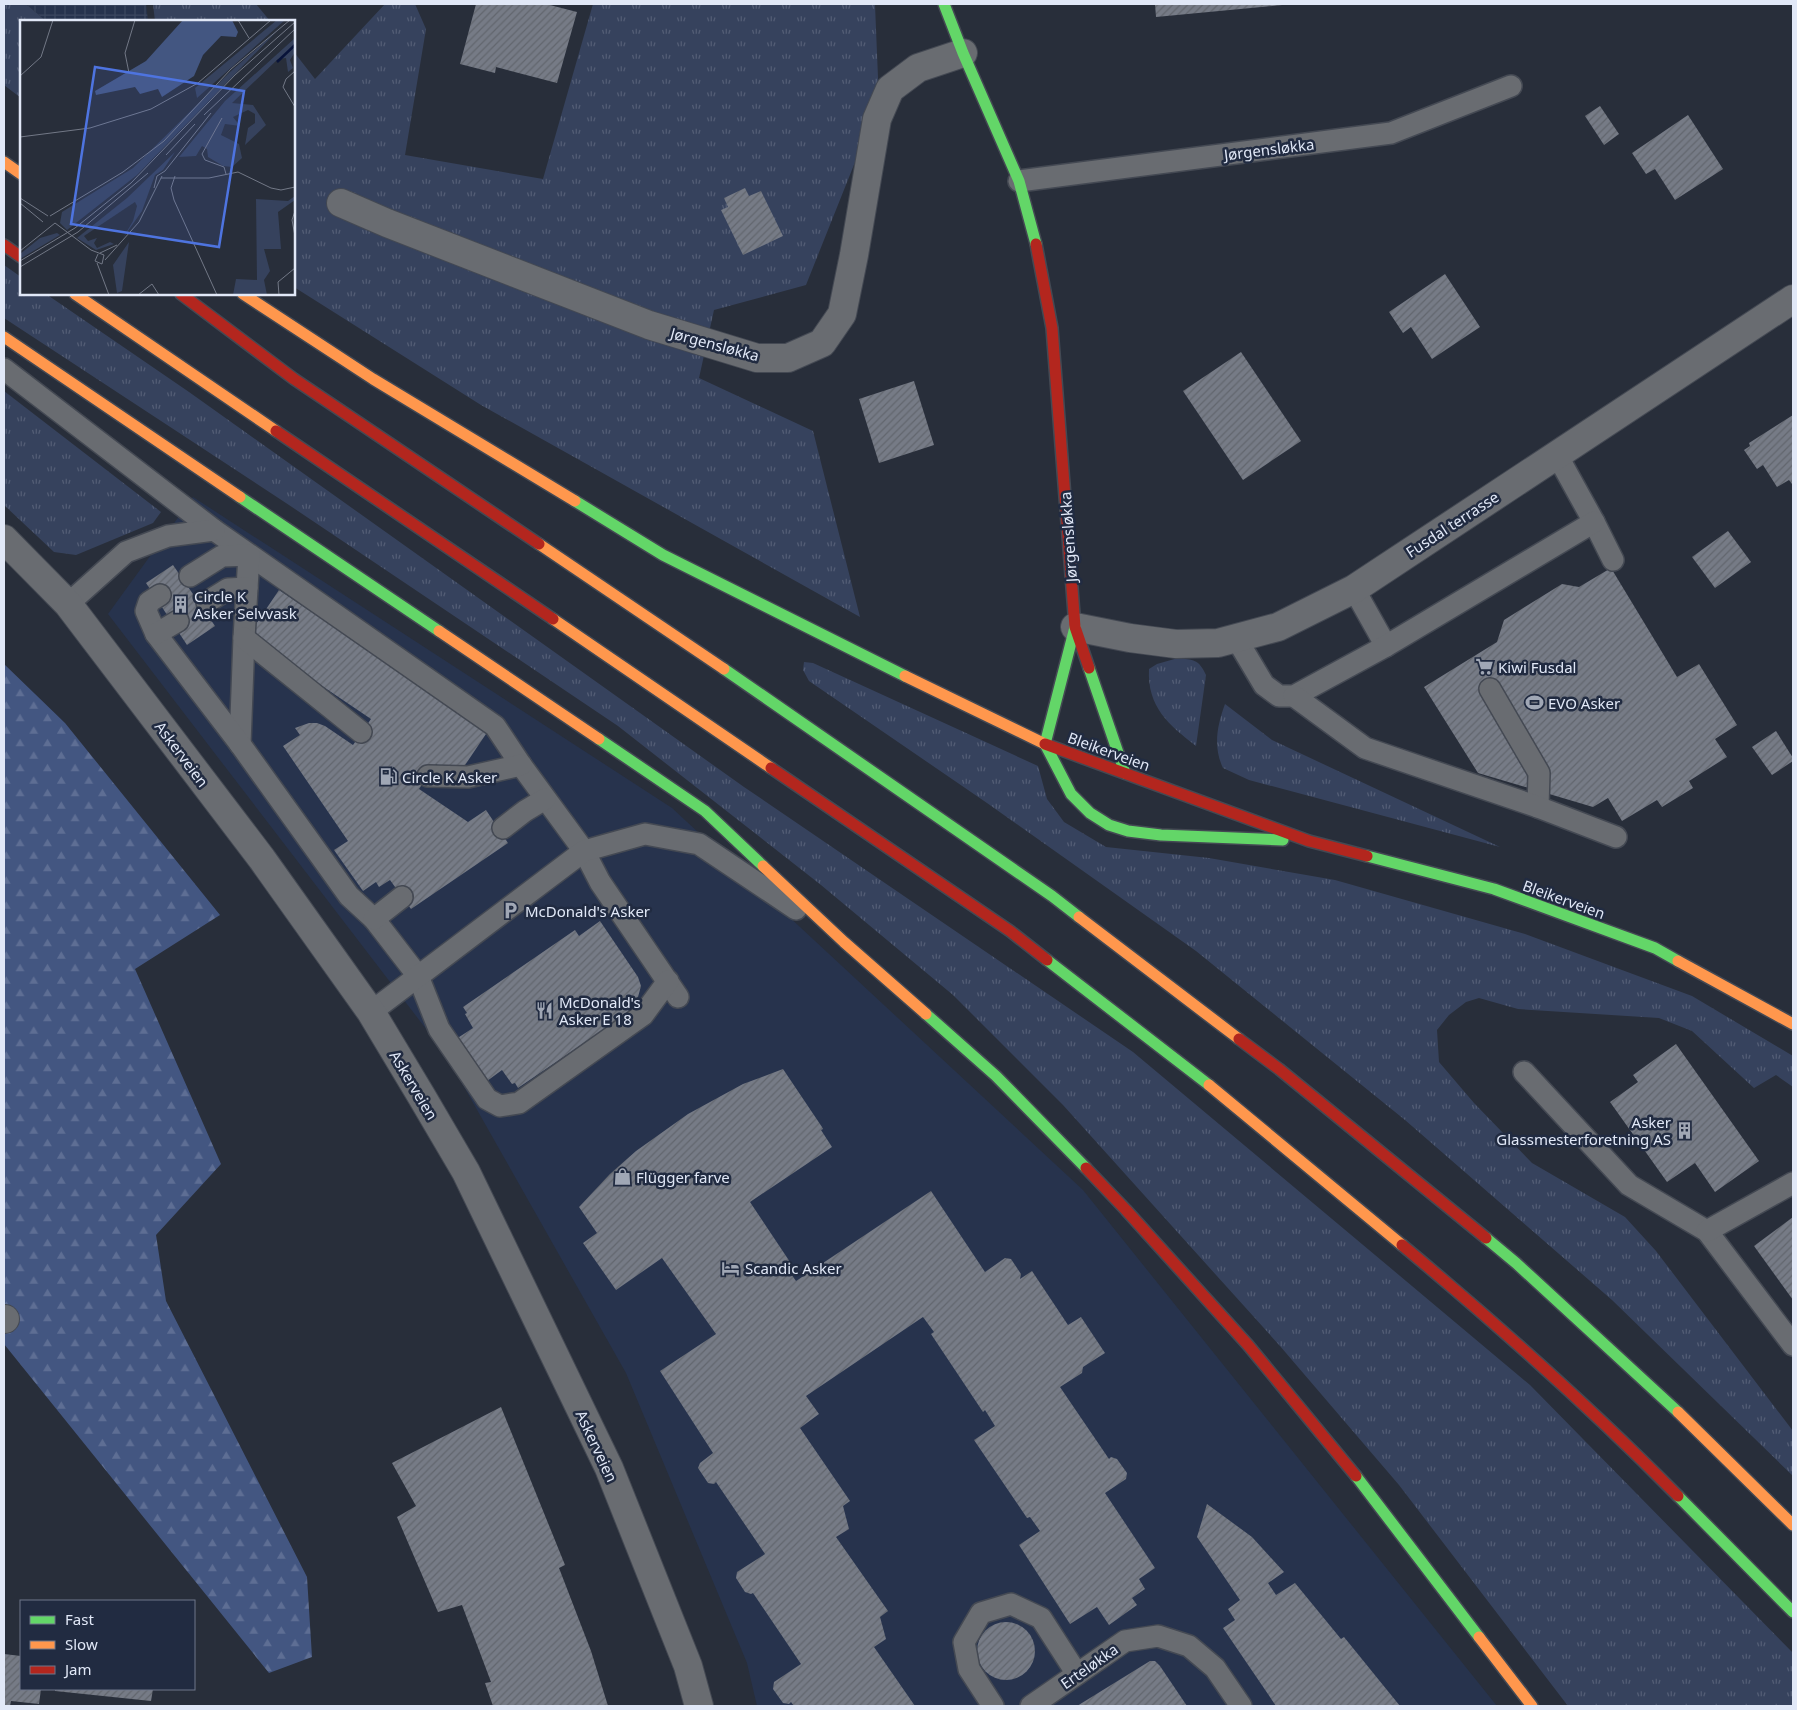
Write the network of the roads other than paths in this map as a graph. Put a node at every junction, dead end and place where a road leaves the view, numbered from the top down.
1 (944, 4) edge
2 (963, 53) junction
3 (1511, 86) dead end
4 (4, 162) edge
5 (20, 173) edge
6 (1018, 181) junction
7 (341, 203) dead end
8 (4, 245) edge
9 (20, 256) edge
10 (76, 295) edge
11 (182, 295) edge
12 (245, 295) edge
13 (1793, 299) edge
14 (4, 337) edge
15 (4, 369) edge
16 (1557, 455) junction
17 (1594, 522) junction
18 (214, 530) junction
19 (4, 539) edge
20 (249, 555) junction
21 (1613, 560) dead end
22 (190, 576) dead end
23 (247, 588) junction
24 (1354, 589) junction
25 (160, 595) dead end
26 (207, 602) dead end
27 (68, 604) junction
28 (178, 621) dead end
29 (1075, 627) junction
30 (156, 634) junction
31 (244, 638) junction
32 (1236, 638) junction
33 (1386, 646) junction
34 (1490, 689) dead end
35 (1294, 696) junction
36 (362, 732) dead end
37 (240, 744) junction
38 (1045, 744) junction
39 (521, 765) junction
40 (1125, 774) junction
41 (428, 776) dead end
42 (545, 799) junction
43 (1538, 806) junction
44 (503, 828) dead end
45 (1616, 837) dead end
46 (1310, 841) junction
47 (584, 851) junction
48 (402, 897) dead end
49 (374, 919) junction
50 (844, 942) junction
51 (418, 976) junction
52 (371, 1012) junction
53 (1793, 1024) edge
54 (1524, 1072) dead end
55 (1793, 1183) edge
56 (1707, 1231) junction
57 (1793, 1345) edge
58 (1793, 1525) edge
59 (1793, 1612) edge
60 (1077, 1674) junction
61 (700, 1706) edge
62 (993, 1706) edge
63 (1031, 1706) edge
64 (1242, 1706) edge
65 (1532, 1706) edge

1 - 2 main road, Jørgensløkka
2 - 6 main road, Jørgensløkka
2 - 7 street, Jørgensløkka
3 - 6 lane, Jørgensløkka
4 - 5 main road
6 - 29 main road, Jørgensløkka
8 - 9 main road
10 - 59 main road
11 - 58 main road
12 - 38 main road
13 - 16 street, Fusdal terrasse
14 - 50 main road
15 - 18 lane
16 - 17 lane
16 - 24 street, Fusdal terrasse
17 - 21 lane
17 - 33 lane
18 - 20 lane
18 - 27 lane
19 - 27 street, Askerveien
20 - 22 lane
20 - 23 lane
20 - 39 lane
23 - 26 lane
23 - 31 lane
24 - 32 street, Fusdal terrasse
24 - 33 lane
25 - 30 lane
27 - 52 street, Askerveien
28 - 30 lane
29 - 32 street, Fusdal terrasse
29 - 38 main road, Jørgensløkka
29 - 40 main road, Jørgensløkka
30 - 37 lane
31 - 36 lane
31 - 37 lane
32 - 35 lane
33 - 35 lane
34 - 43 lane
35 - 43 lane
37 - 49 lane
38 - 40 main road, Bleikerveien
38 - 46 main road, Bleikerveien
39 - 41 lane
39 - 42 lane
40 - 46 main road, Bleikerveien
42 - 44 lane
42 - 47 lane
43 - 45 lane
46 - 53 main road, Bleikerveien
47 - 50 lane
47 - 51 lane
47 - 51 lane
48 - 49 lane
49 - 51 lane
50 - 65 main road
51 - 52 lane
52 - 61 street, Askerveien
54 - 56 lane
55 - 56 lane
56 - 57 lane
60 - 62 lane
60 - 63 lane, Erteløkka
60 - 64 lane, Erteløkka

